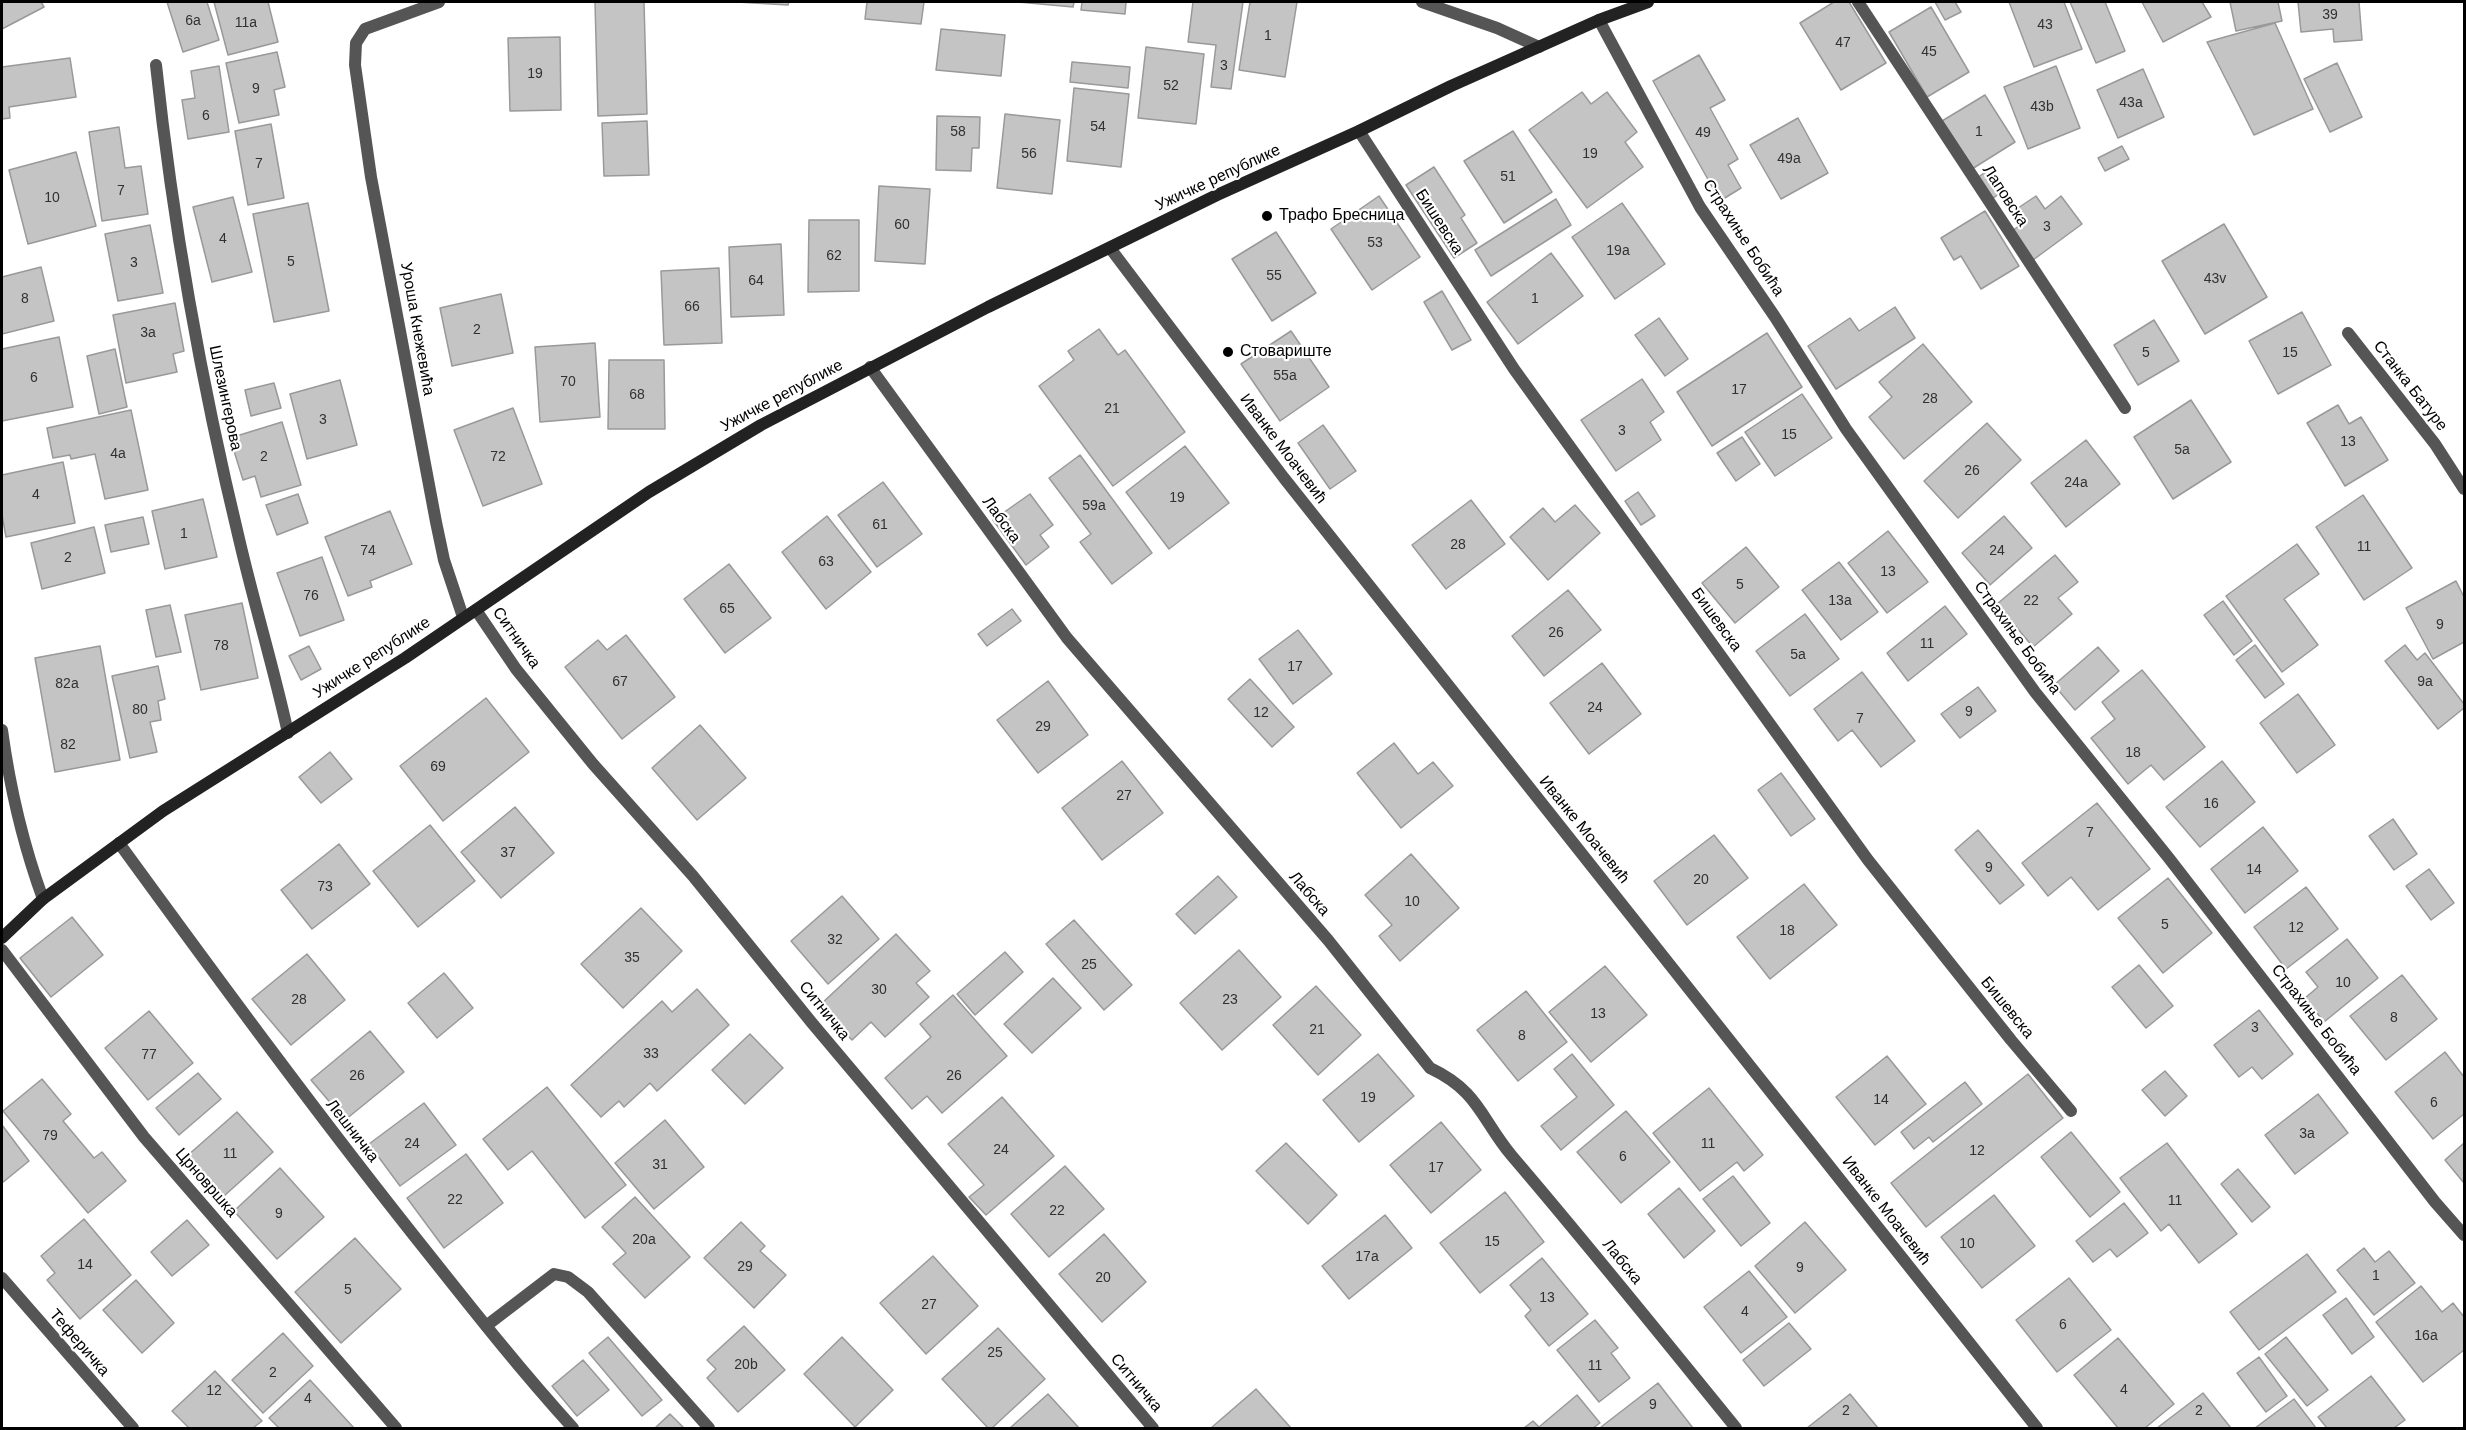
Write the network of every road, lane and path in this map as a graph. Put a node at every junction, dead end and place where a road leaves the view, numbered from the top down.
1 (439, 2) edge
2 (1422, 2) edge
3 (1648, 2) edge
4 (1858, 2) edge
5 (1599, 20) junction
6 (1539, 47) junction
7 (156, 65) dead end
8 (1359, 131) junction
9 (1110, 248) junction
10 (2348, 333) dead end
11 (870, 367) junction
12 (2125, 408) dead end
13 (2464, 489) edge
14 (476, 610) junction
15 (463, 617) junction
16 (2, 730) edge
17 (288, 733) junction
18 (119, 843) junction
19 (43, 899) junction
20 (2, 938) edge
21 (2, 950) edge
22 (2071, 1111) dead end
23 (2464, 1236) edge
24 (2, 1278) edge
25 (486, 1326) junction
26 (133, 1428) edge
27 (396, 1428) edge
28 (573, 1428) edge
29 (709, 1428) edge
30 (1153, 1428) edge
31 (1736, 1428) edge
32 (2037, 1428) edge

1 - 15 street, Уроша Кнежевића
2 - 6 street
3 - 5 street, Ужичке републике
4 - 12 street, Лаповска
5 - 6 street, Ужичке републике
5 - 23 street, Страхиње Бобића
6 - 8 street, Ужичке републике
7 - 17 street, Шлезингерова
8 - 9 street, Ужичке републике
8 - 22 street, Бишевска
9 - 11 street, Ужичке републике
9 - 32 street, Иванке Моачевић
10 - 13 street, Станка Батуре
11 - 14 street, Ужичке републике
11 - 31 street, Лабска
14 - 15 street, Ужичке републике
14 - 30 street, Ситничка
15 - 17 street, Ужичке републике
16 - 19 street
17 - 18 street, Ужичке републике
18 - 19 street, Ужичке републике
18 - 25 street, Лешничка
19 - 20 street, Ужичке републике
21 - 27 street, Црновршка
24 - 26 street, Теферичка
25 - 28 street, Лешничка
25 - 29 street

